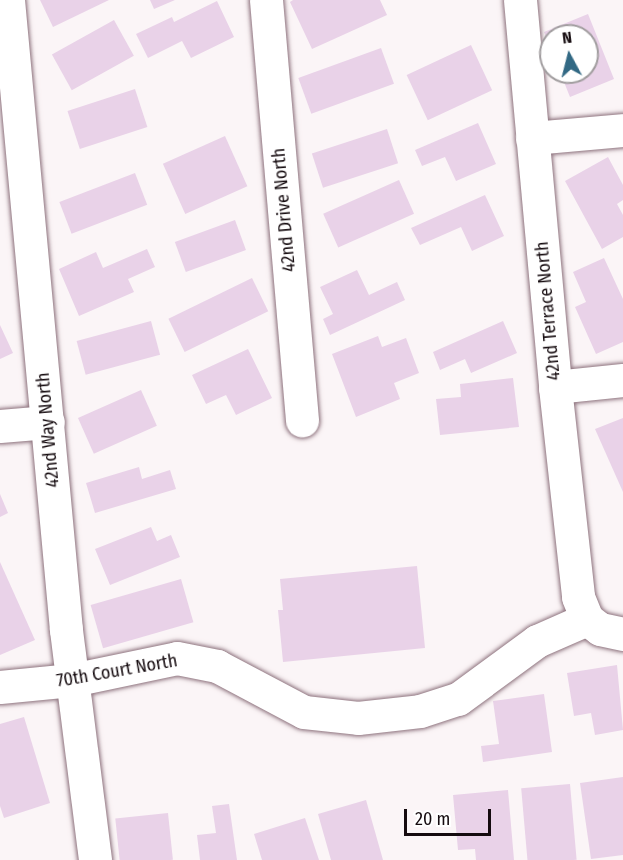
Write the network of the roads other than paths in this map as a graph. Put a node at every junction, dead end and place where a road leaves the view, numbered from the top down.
1 (8, 0) edge
2 (266, 0) edge
3 (520, 0) edge
4 (623, 130) edge
5 (532, 138) junction
6 (11, 154) edge
7 (623, 380) edge
8 (555, 387) junction
9 (302, 420) dead end
10 (48, 422) junction
11 (0, 426) edge
12 (587, 619) junction
13 (623, 634) edge
14 (72, 680) junction
15 (0, 687) edge
16 (95, 860) edge

1 - 6 street, 42nd Way North
2 - 9 street, 42nd Drive North
3 - 5 street, 42nd Terrace North
4 - 5 street
5 - 8 street, 42nd Terrace North
6 - 10 street, 42nd Way North
7 - 8 street
8 - 12 street, 42nd Terrace North
10 - 11 street
10 - 14 street, 42nd Way North
12 - 13 street
12 - 14 street, 70th Court North
14 - 15 street, 70th Court North
14 - 16 street, 42nd Way North

